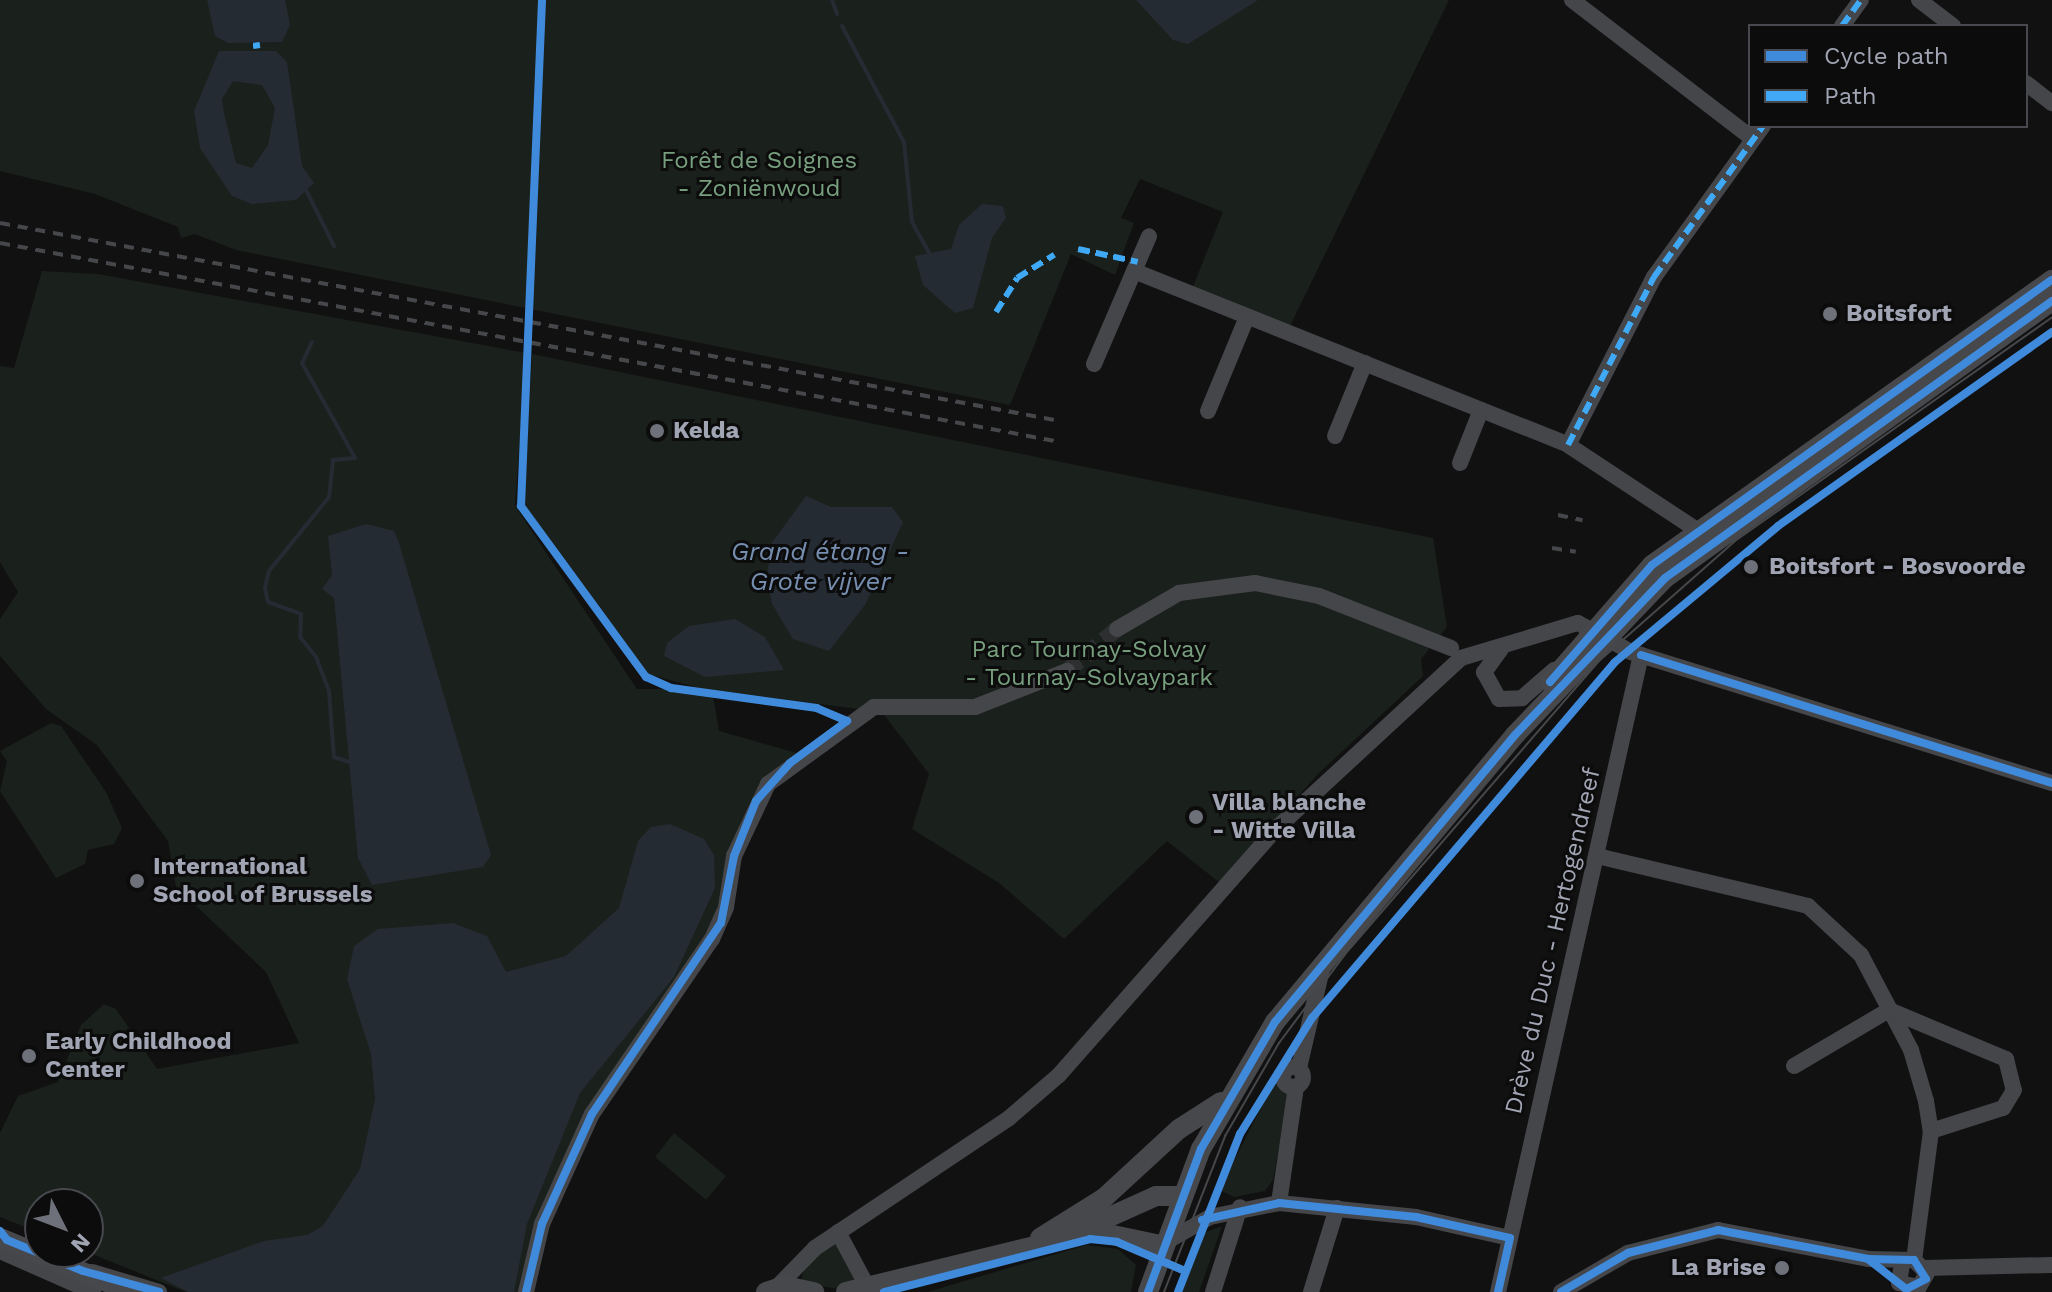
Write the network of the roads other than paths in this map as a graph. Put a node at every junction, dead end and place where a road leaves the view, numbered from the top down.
1 (1572, 0) edge
2 (1861, 0) edge
3 (1919, 0) edge
4 (1843, 24) edge
5 (1950, 24) edge
6 (2028, 85) edge
7 (2052, 103) edge
8 (1748, 125) edge
9 (1758, 132) edge
10 (1149, 236) dead end
11 (1134, 271) junction
12 (2052, 280) edge
13 (2052, 301) edge
14 (1247, 317) junction
15 (1365, 363) junction
16 (1094, 364) dead end
17 (1481, 410) junction
18 (1208, 411) dead end
19 (1335, 436) dead end
20 (1568, 445) junction
21 (1460, 463) dead end
22 (1697, 530) junction
23 (1117, 629) tunnel mouth
24 (1598, 633) junction
25 (1504, 647) junction
26 (1456, 652) junction
27 (1569, 655) junction
28 (1641, 655) junction
29 (1485, 667) junction
30 (1067, 671) tunnel mouth
31 (1515, 735) junction
32 (2052, 783) edge
33 (1597, 856) junction
34 (1324, 956) junction
35 (1889, 1010) junction
36 (1794, 1066) dead end
37 (1229, 1096) junction
38 (1931, 1131) junction
39 (1179, 1196) junction
40 (1279, 1203) junction
41 (1240, 1207) junction
42 (1337, 1208) junction
43 (1085, 1230) junction
44 (838, 1232) junction
45 (1510, 1238) junction
46 (2, 1240) edge
47 (1030, 1244) junction
48 (1160, 1245) junction
49 (2052, 1265) edge
50 (1909, 1266) junction
51 (83, 1271) junction
52 (1572, 1289) edge
53 (771, 1290) edge
54 (1921, 1290) edge
55 (854, 1291) edge
56 (93, 1292) edge
57 (131, 1292) edge
58 (159, 1292) edge
59 (526, 1292) edge
60 (814, 1292) edge
61 (1148, 1292) edge
62 (1213, 1292) edge
63 (1311, 1292) edge
64 (1498, 1292) edge

1 - 8 street
2 - 4 street
3 - 5 street
6 - 7 street
9 - 20 street
10 - 11 street
11 - 14 street
11 - 16 street
12 - 22 main road
13 - 24 main road
14 - 15 street
14 - 18 street
15 - 17 street
15 - 19 street
17 - 20 street
17 - 21 street
20 - 22 street
22 - 24 main road
23 - 26 street
24 - 25 street
24 - 27 main road
24 - 28 street
24 - 31 main road
25 - 26 street
25 - 29 street
26 - 29 street
26 - 44 street
27 - 29 street
27 - 31 main road
28 - 32 street
28 - 33 street, Drève du Duc - Hertogendreef
30 - 59 street
31 - 34 main road
33 - 35 street
33 - 45 street, Drève du Duc - Hertogendreef
34 - 37 main road
34 - 40 street
35 - 36 street
35 - 38 street
35 - 38 street
37 - 39 main road
37 - 47 main road
38 - 50 street
39 - 43 main road
39 - 48 main road
40 - 41 street
40 - 42 street
41 - 48 street
41 - 62 street
42 - 45 street
42 - 63 street
43 - 47 main road
43 - 48 main road
44 - 53 street
44 - 55 street
45 - 64 street, Drève du Duc - Hertogendreef
46 - 51 main road
46 - 56 street
47 - 55 main road
48 - 61 main road
49 - 50 street
50 - 52 street
50 - 54 street
50 - 54 street
51 - 57 main road
51 - 58 street
53 - 60 main road

